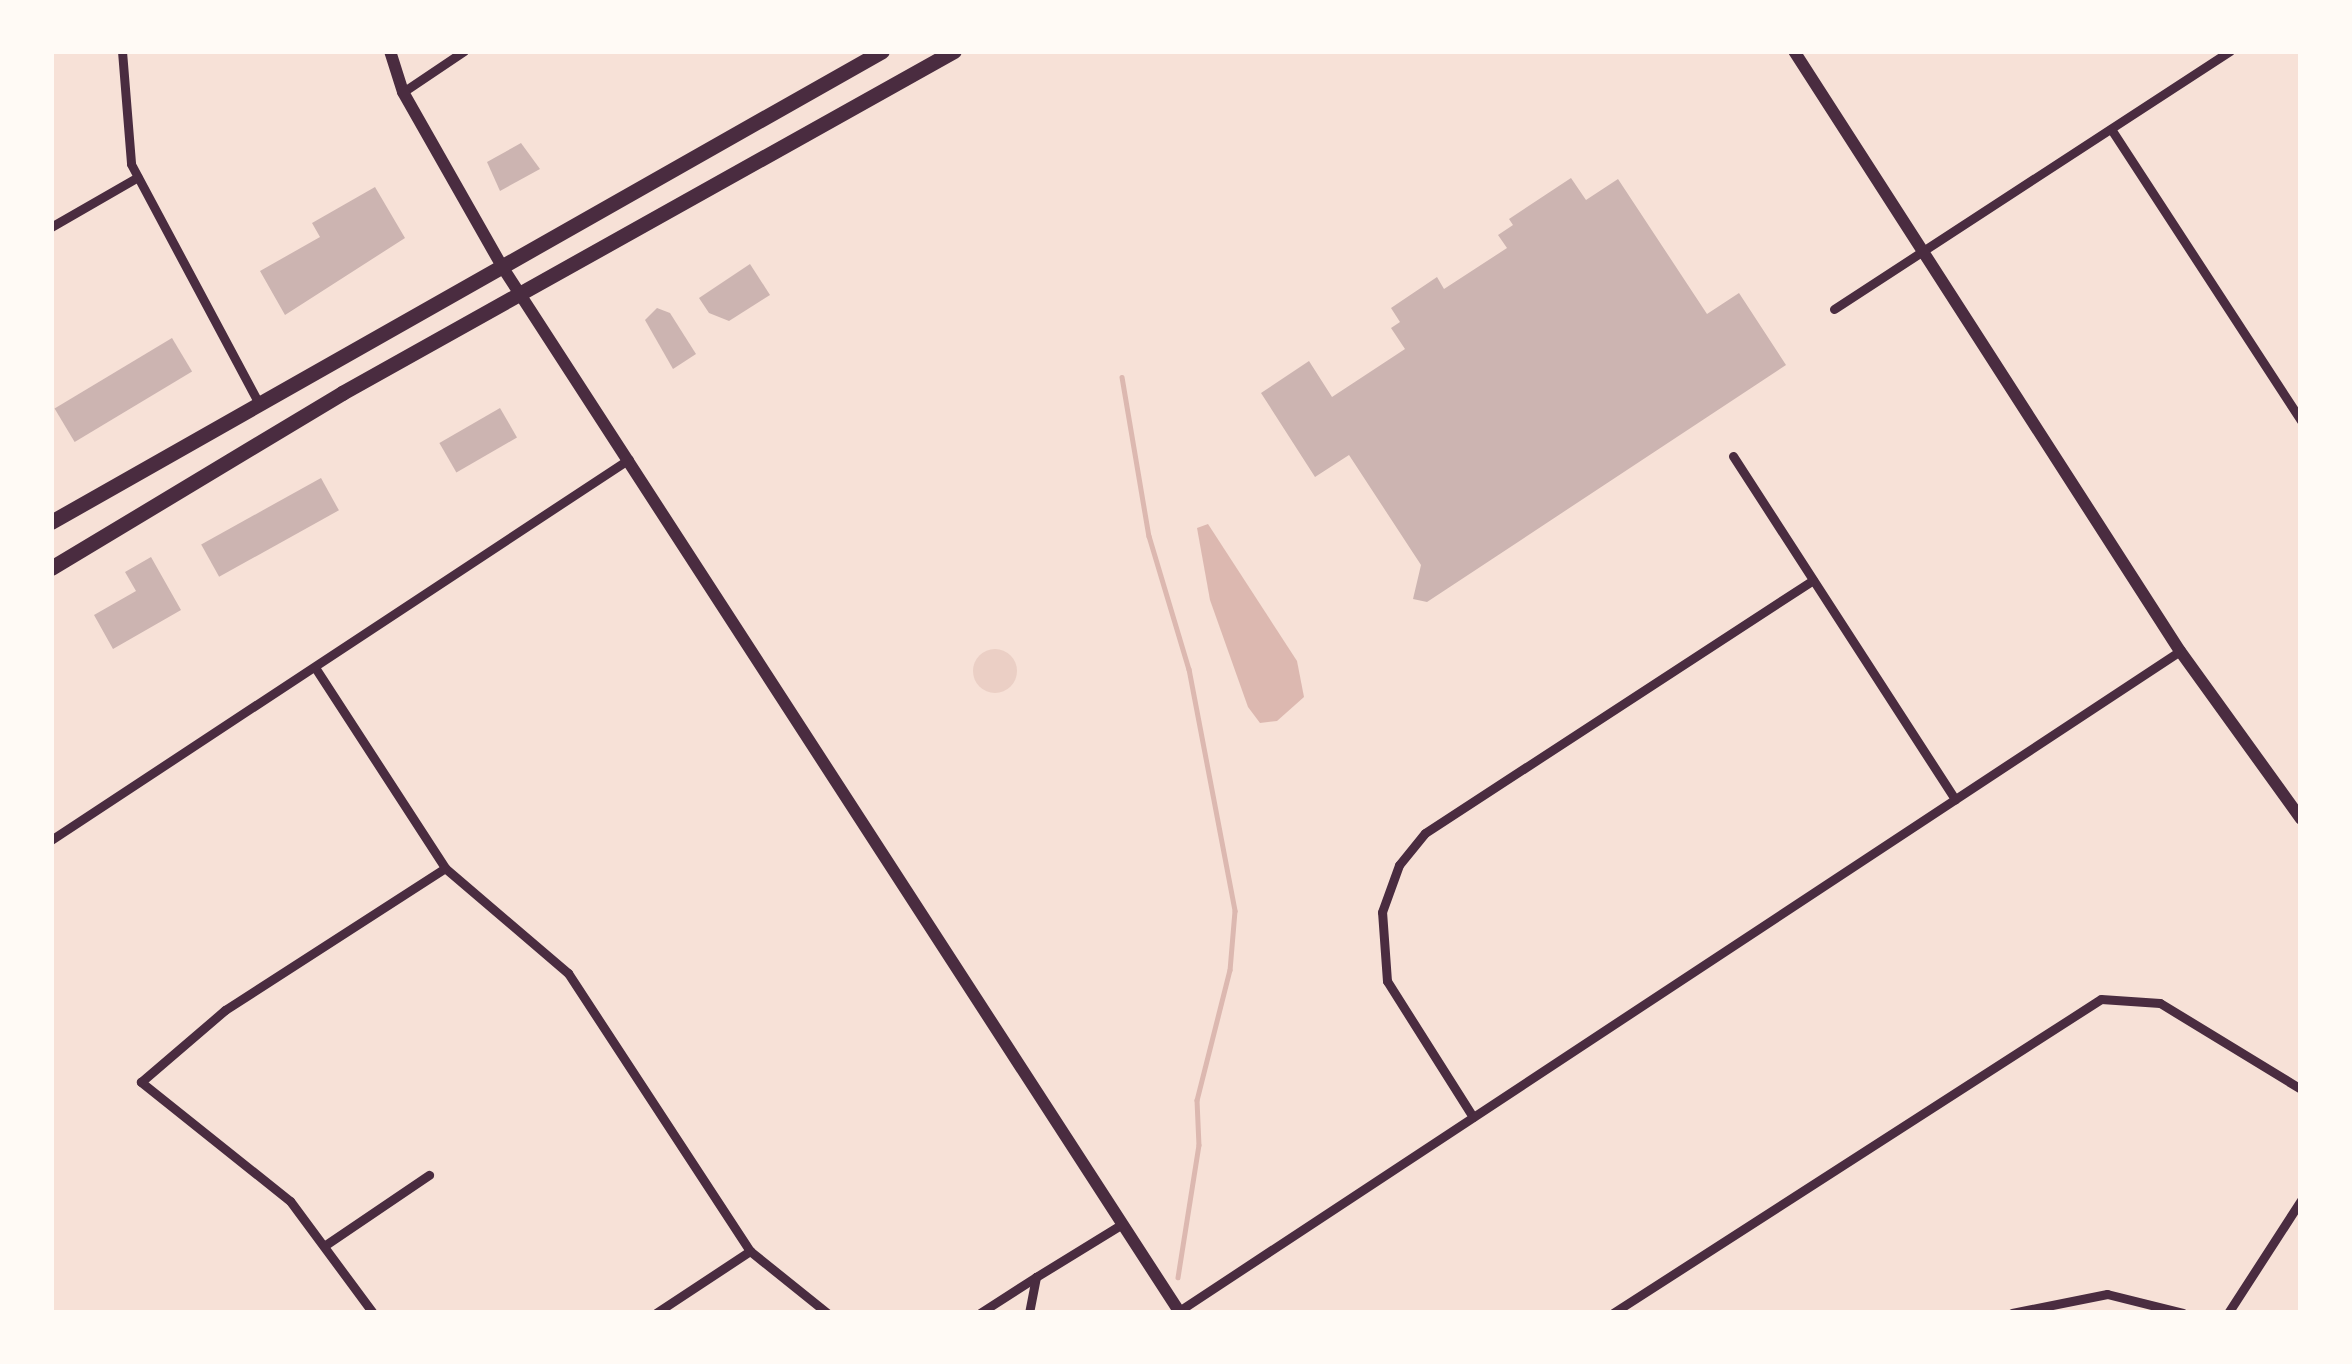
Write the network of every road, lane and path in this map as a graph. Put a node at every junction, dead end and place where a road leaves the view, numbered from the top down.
1 (122, 51) edge
2 (390, 51) edge
3 (464, 51) edge
4 (882, 51) edge
5 (954, 51) edge
6 (1794, 51) edge
7 (2230, 51) edge
8 (403, 92) junction
9 (2111, 129) junction
10 (138, 177) junction
11 (51, 227) edge
12 (1923, 251) junction
13 (503, 268) junction
14 (521, 294) junction
15 (1834, 309) dead end
16 (259, 404) junction
17 (2301, 421) edge
18 (1732, 456) dead end
19 (629, 459) junction
20 (51, 522) edge
21 (51, 568) edge
22 (1813, 580) junction
23 (2180, 651) junction
24 (316, 669) junction
25 (1954, 799) junction
26 (2301, 820) edge
27 (51, 839) edge
28 (445, 868) junction
29 (2301, 1089) edge
30 (1473, 1117) junction
31 (429, 1175) dead end
32 (2301, 1200) edge
33 (1122, 1224) junction
34 (324, 1246) junction
35 (750, 1251) junction
36 (1036, 1277) junction
37 (1180, 1312) edge
38 (373, 1313) edge
39 (656, 1313) edge
40 (827, 1313) edge
41 (980, 1313) edge
42 (1029, 1313) edge
43 (1613, 1313) edge
44 (2012, 1313) edge
45 (2183, 1313) edge
46 (2228, 1313) edge

1 - 10 street
2 - 8 street
3 - 8 street
4 - 13 main road
5 - 14 main road
6 - 12 street
7 - 9 street
8 - 13 street
9 - 12 street
9 - 17 street
10 - 11 street
10 - 16 street
12 - 15 street
12 - 23 street
13 - 14 street
13 - 16 main road
14 - 19 street
14 - 21 main road
16 - 20 main road
18 - 22 street
19 - 24 street
19 - 33 street
22 - 25 street
22 - 30 street
23 - 25 street
23 - 26 street
24 - 27 street
24 - 28 street
25 - 30 street
28 - 34 street
28 - 35 street
29 - 43 street
30 - 37 street
31 - 34 street
32 - 46 street
33 - 36 street
33 - 37 street
34 - 38 street
35 - 39 street
35 - 40 street
36 - 41 street
36 - 42 street
44 - 45 street

